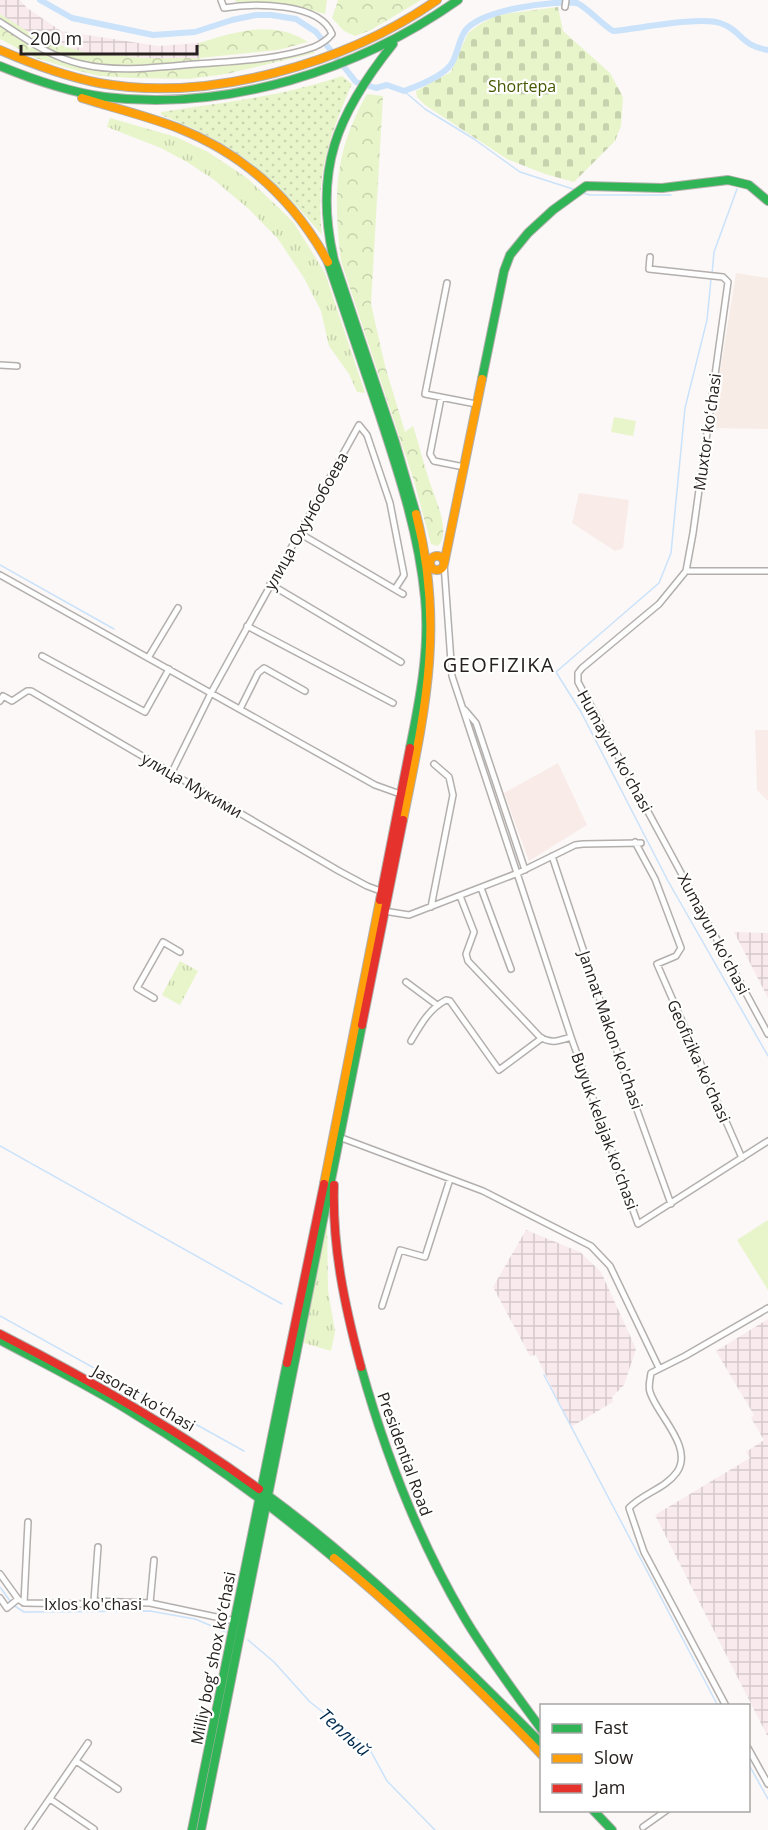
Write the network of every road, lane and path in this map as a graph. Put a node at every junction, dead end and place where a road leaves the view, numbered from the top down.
1 (221, 0) edge
2 (437, 0) edge
3 (458, 0) edge
4 (566, 0) edge
5 (233, 3) edge
6 (565, 7) dead end
7 (0, 22) edge
8 (395, 42) junction
9 (0, 50) edge
10 (0, 66) edge
11 (49, 86) junction
12 (768, 201) edge
13 (650, 257) dead end
14 (331, 261) junction
15 (447, 283) dead end
16 (0, 364) edge
17 (17, 366) dead end
18 (441, 398) junction
19 (476, 404) junction
20 (464, 467) junction
21 (299, 533) junction
22 (448, 545) junction
23 (422, 552) junction
24 (433, 563) junction
25 (444, 564) junction
26 (686, 571) junction
27 (768, 571) edge
28 (0, 575) edge
29 (426, 576) junction
30 (445, 579) junction
31 (270, 584) junction
32 (394, 589) junction
33 (403, 594) dead end
34 (178, 608) dead end
35 (248, 626) junction
36 (42, 656) dead end
37 (148, 658) junction
38 (401, 662) dead end
39 (169, 669) junction
40 (304, 692) dead end
41 (211, 693) junction
42 (0, 701) edge
43 (393, 703) dead end
44 (462, 706) junction
45 (240, 709) junction
46 (434, 764) dead end
47 (171, 772) junction
48 (404, 795) junction
49 (552, 856) junction
50 (677, 864) joint
51 (525, 870) junction
52 (518, 873) junction
53 (481, 888) junction
54 (385, 893) junction
55 (460, 896) junction
56 (431, 907) junction
57 (390, 912) dead end
58 (180, 951) dead end
59 (511, 969) dead end
60 (406, 982) dead end
61 (154, 998) dead end
62 (437, 1005) junction
63 (768, 1034) edge
64 (571, 1037) junction
65 (542, 1038) junction
66 (411, 1041) dead end
67 (337, 1136) junction
68 (768, 1140) edge
69 (336, 1157) junction
70 (742, 1158) junction
71 (450, 1179) junction
72 (671, 1204) junction
73 (382, 1306) dead end
74 (768, 1308) edge
75 (0, 1334) edge
76 (0, 1340) edge
77 (659, 1368) junction
78 (263, 1497) junction
79 (28, 1522) dead end
80 (98, 1547) dead end
81 (154, 1560) dead end
82 (0, 1574) edge
83 (0, 1598) edge
84 (18, 1599) junction
85 (94, 1601) junction
86 (24, 1603) junction
87 (150, 1603) junction
88 (235, 1621) junction
89 (725, 1704) edge
90 (540, 1727) edge
91 (540, 1742) edge
92 (88, 1743) dead end
93 (540, 1753) edge
94 (750, 1754) edge
95 (76, 1761) junction
96 (768, 1784) edge
97 (118, 1789) dead end
98 (50, 1799) junction
99 (595, 1812) edge
100 (599, 1812) edge
101 (664, 1812) edge
102 (643, 1827) dead end
103 (94, 1829) edge
104 (28, 1830) edge
105 (192, 1830) edge
106 (201, 1830) edge
107 (612, 1830) edge

1 - 5 street
2 - 9 main road
3 - 8 main road
4 - 6 street
5 - 7 street
8 - 11 main road
8 - 14 main road
10 - 11 main road
11 - 14 main road
12 - 19 main road
13 - 26 street, Muxtor koʻchasi
14 - 23 main road
15 - 18 street
16 - 17 street
18 - 19 street
18 - 20 street
19 - 20 main road
20 - 22 main road
21 - 31 street, улица Охунбобоева
21 - 32 street
21 - 32 street, улица Охунбобоева
22 - 24 main road
22 - 25 main road
23 - 24 main road
23 - 29 main road
24 - 25 main road
24 - 29 main road
24 - 30 street
25 - 30 street, Buyuk kelajak ko'chasi
26 - 27 street
26 - 50 street, Humayun ko'chasi
28 - 37 street
29 - 48 main road
30 - 44 street, Buyuk kelajak ko'chasi
31 - 35 street, улица Охунбобоева
31 - 38 street
32 - 33 street
34 - 37 street
35 - 41 street, улица Охунбобоева
35 - 43 street
36 - 39 street
37 - 39 street
39 - 41 street
40 - 45 street
41 - 45 street
41 - 47 street, улица Охунбобоева
42 - 47 street, улица Мукими
44 - 51 street
44 - 52 street, Buyuk kelajak ko'chasi
45 - 48 street
46 - 56 street
47 - 54 street, улица Мукими
48 - 54 main road
49 - 51 street
49 - 70 street, Geofizika ko'chasi
49 - 72 street, Jannat Makon ko'chasi
50 - 63 street, Xumayun ko'chasi
51 - 52 street
52 - 53 street
52 - 64 street, Buyuk kelajak ko'chasi
53 - 55 street
53 - 59 street
54 - 67 main road
55 - 56 street
55 - 65 street
56 - 57 street
58 - 61 street
60 - 62 street
62 - 65 street
62 - 66 street
64 - 65 street, Buyuk kelajak ko'chasi
64 - 72 street, Buyuk kelajak ko'chasi
67 - 69 main road
67 - 71 street
67 - 78 main road
68 - 70 street
69 - 78 main road
69 - 90 main road, Presidential Road
70 - 72 street
71 - 73 street
71 - 77 street
74 - 77 street
75 - 78 main road, Jasorat koʻchasi
76 - 78 main road, Jasorat koʻchasi
77 - 89 street
78 - 88 main road, Milliy bog‘ shox ko‘chasi
78 - 91 main road
78 - 93 main road
78 - 106 main road, Milliy bog‘ shox ko‘chasi
79 - 86 street
80 - 85 street
81 - 87 street
82 - 84 street, Ixlos ko'chasi
83 - 84 street
84 - 86 street, Ixlos ko'chasi
85 - 86 street, Ixlos ko'chasi
85 - 87 street, Ixlos ko'chasi
87 - 88 street, Ixlos ko'chasi
88 - 105 main road, Milliy bog‘ shox ko‘chasi
92 - 95 street
94 - 96 street
95 - 97 street
95 - 98 street
98 - 103 street
98 - 104 street
99 - 107 main road
100 - 107 main road
101 - 102 street

